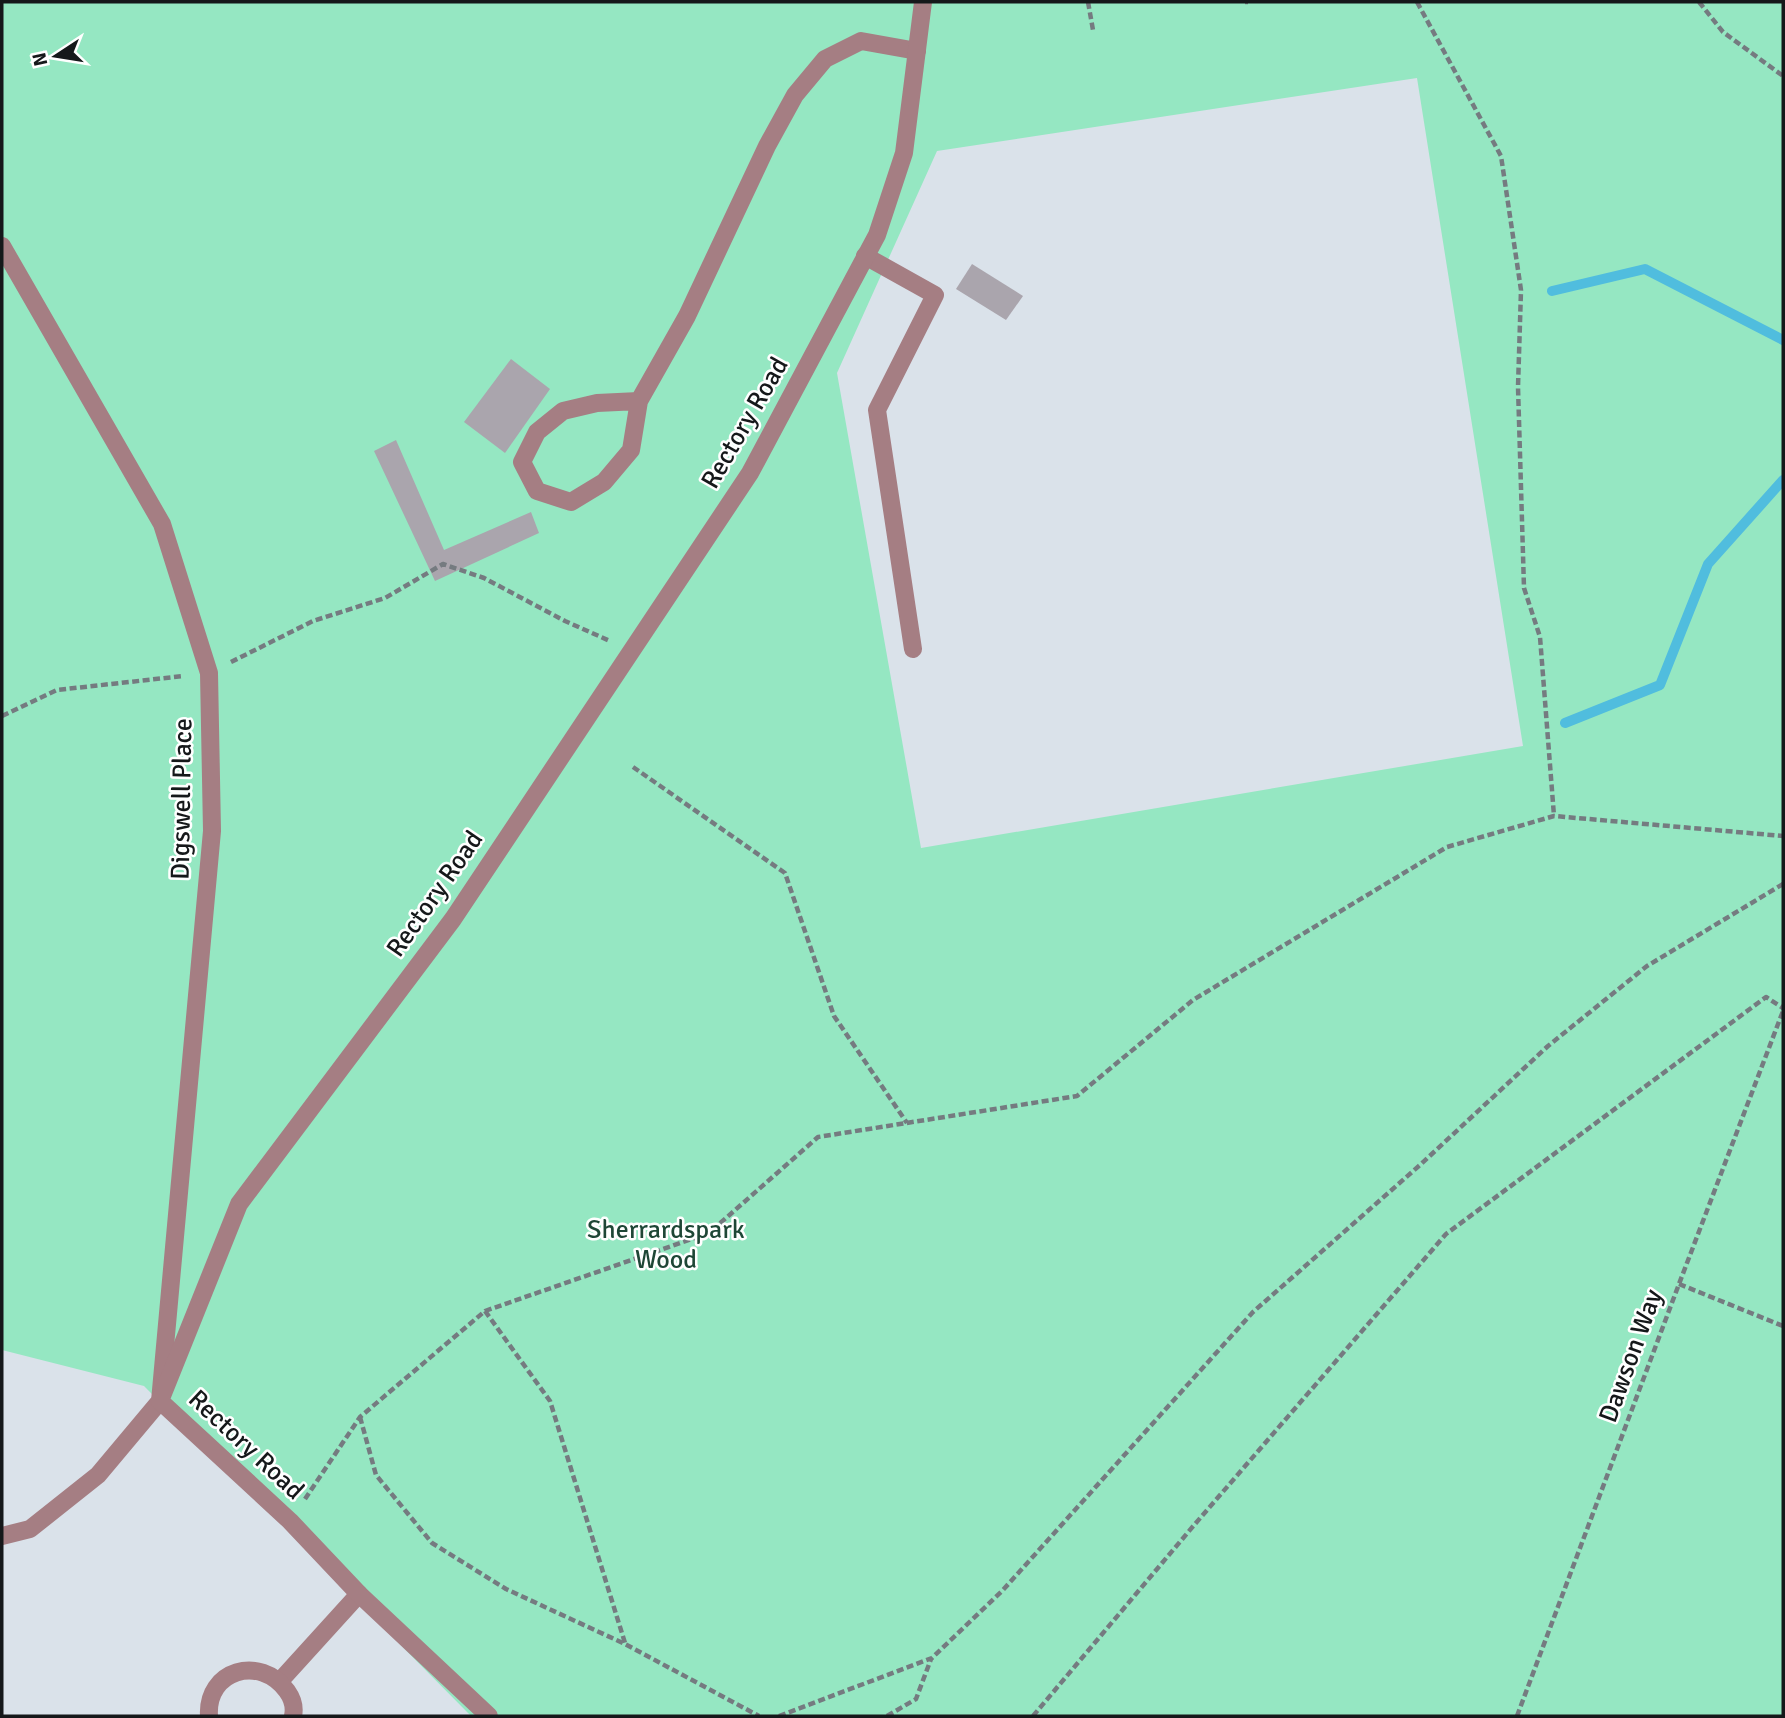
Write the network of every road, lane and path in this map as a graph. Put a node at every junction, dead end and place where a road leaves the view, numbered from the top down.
1 (923, 2) edge
2 (1088, 2) edge
3 (1417, 2) edge
4 (1699, 2) edge
5 (1093, 30) dead end
6 (917, 51) junction
7 (1783, 76) edge
8 (2, 246) edge
9 (865, 256) junction
10 (639, 401) junction
11 (913, 649) dead end
12 (630, 651) junction
13 (209, 673) junction
14 (2, 716) edge
15 (633, 768) dead end
16 (1554, 816) junction
17 (1783, 836) edge
18 (1783, 884) edge
19 (1783, 1009) edge
20 (906, 1123) junction
21 (1679, 1284) junction
22 (485, 1311) junction
23 (1783, 1326) edge
24 (160, 1401) junction
25 (360, 1417) junction
26 (290, 1521) junction
27 (2, 1536) edge
28 (359, 1594) junction
29 (625, 1644) junction
30 (932, 1658) junction
31 (280, 1681) junction
32 (209, 1716) edge
33 (293, 1716) edge
34 (489, 1716) edge
35 (759, 1716) edge
36 (779, 1716) edge
37 (887, 1716) edge
38 (1033, 1716) edge
39 (1517, 1716) edge

1 - 6 street, Rectory Road
2 - 5 path
3 - 16 path
4 - 7 path
6 - 9 street, Rectory Road
6 - 10 street
8 - 13 street, Digswell Place
9 - 11 street
9 - 12 street, Rectory Road
10 - 10 street
12 - 13 path
12 - 24 street, Rectory Road
13 - 14 path
13 - 24 street, Digswell Place
15 - 20 path
16 - 17 path
16 - 20 path
18 - 30 path
19 - 21 path, Dawson Way
19 - 38 path
20 - 22 path
21 - 23 path
21 - 39 path, Dawson Way
22 - 25 path
22 - 29 path
24 - 26 street, Rectory Road
24 - 27 street
25 - 26 path
25 - 29 path
26 - 28 street, Rectory Road
28 - 31 street
28 - 34 street, Rectory Road
29 - 35 path
30 - 36 path
30 - 37 path
31 - 32 street
31 - 33 street

